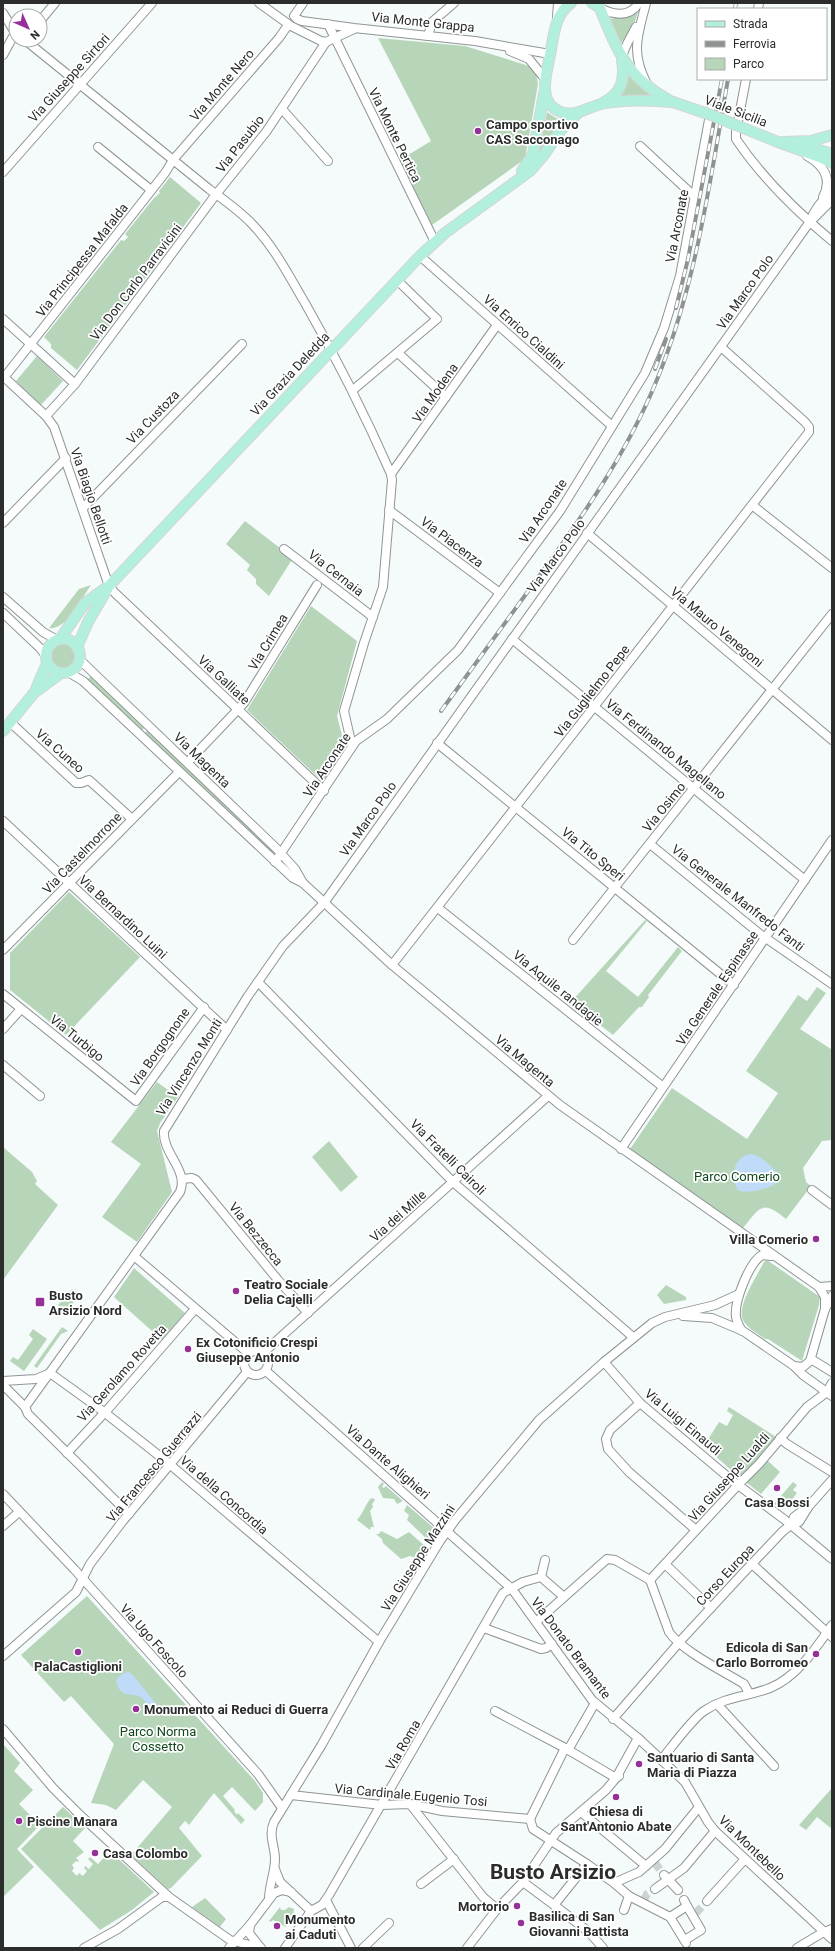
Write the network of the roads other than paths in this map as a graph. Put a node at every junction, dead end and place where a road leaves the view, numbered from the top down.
1 (55, 3) edge
2 (152, 3) edge
3 (259, 3) edge
4 (303, 3) edge
5 (454, 3) edge
6 (558, 3) edge
7 (571, 3) edge
8 (639, 3) edge
9 (646, 3) edge
10 (597, 5) edge
11 (48, 11) edge
12 (557, 17) junction
13 (640, 21) junction
14 (309, 22) junction
15 (328, 24) junction
16 (288, 25) junction
17 (354, 28) junction
18 (307, 34) junction
19 (428, 36) junction
20 (334, 38) junction
21 (326, 42) junction
22 (489, 43) junction
23 (35, 48) edge
24 (550, 54) junction
25 (622, 59) junction
26 (746, 80) edge
27 (546, 83) junction
28 (80, 84) junction
29 (650, 88) junction
30 (673, 102) junction
31 (600, 104) junction
32 (282, 109) junction
33 (711, 109) dead end
34 (579, 112) junction
35 (832, 135) edge
36 (778, 142) junction
37 (789, 145) junction
38 (640, 146) dead end
39 (98, 147) dead end
40 (800, 151) junction
41 (832, 154) edge
42 (173, 160) junction
43 (328, 161) dead end
44 (832, 163) edge
45 (3, 170) edge
46 (152, 190) junction
47 (832, 190) edge
48 (501, 192) junction
49 (216, 194) junction
50 (695, 197) junction
51 (821, 200) junction
52 (832, 200) edge
53 (809, 222) junction
54 (832, 241) edge
55 (435, 242) junction
56 (420, 256) junction
57 (397, 280) junction
58 (3, 319) edge
59 (497, 325) junction
60 (31, 344) junction
61 (242, 344) dead end
62 (721, 347) junction
63 (331, 350) junction
64 (398, 353) junction
65 (4, 378) edge
66 (75, 384) junction
67 (353, 390) junction
68 (446, 397) junction
69 (46, 416) junction
70 (612, 426) junction
71 (66, 458) junction
72 (391, 474) junction
73 (752, 505) junction
74 (83, 508) junction
75 (389, 510) junction
76 (3, 523) edge
77 (587, 533) junction
78 (284, 549) dead end
79 (832, 568) edge
80 (317, 585) dead end
81 (109, 586) junction
82 (500, 593) junction
83 (3, 597) edge
84 (674, 606) junction
85 (3, 614) edge
86 (832, 614) edge
87 (373, 617) junction
88 (512, 639) junction
89 (58, 640) junction
90 (77, 647) junction
91 (80, 659) junction
92 (47, 660) junction
93 (65, 672) junction
94 (773, 689) junction
95 (34, 693) junction
96 (595, 706) junction
97 (238, 710) junction
98 (10, 722) junction
99 (3, 730) edge
100 (832, 740) edge
101 (437, 743) junction
102 (352, 746) junction
103 (188, 762) junction
104 (179, 772) junction
105 (694, 788) junction
106 (324, 791) junction
107 (517, 807) junction
108 (132, 819) junction
109 (3, 821) edge
110 (832, 840) edge
111 (650, 844) junction
112 (282, 854) junction
113 (275, 862) junction
114 (805, 880) junction
115 (70, 883) junction
116 (303, 883) junction
117 (615, 887) junction
118 (324, 903) junction
119 (438, 908) junction
120 (765, 938) junction
121 (573, 940) dead end
122 (3, 950) edge
123 (392, 965) junction
124 (258, 982) junction
125 (832, 984) edge
126 (734, 985) junction
127 (3, 994) edge
128 (204, 1007) junction
129 (20, 1008) junction
130 (3, 1029) edge
131 (227, 1030) junction
132 (3, 1065) edge
133 (663, 1087) junction
134 (40, 1096) dead end
135 (548, 1096) junction
136 (136, 1100) joint
137 (621, 1149) junction
138 (182, 1178) junction
139 (454, 1182) junction
140 (812, 1190) dead end
141 (832, 1205) edge
142 (747, 1237) junction
143 (134, 1256) junction
144 (774, 1256) junction
145 (754, 1262) junction
146 (832, 1286) edge
147 (819, 1288) junction
148 (739, 1294) junction
149 (832, 1296) edge
150 (195, 1309) junction
151 (825, 1309) junction
152 (308, 1313) junction
153 (676, 1316) junction
154 (743, 1332) junction
155 (633, 1337) junction
156 (248, 1353) junction
157 (263, 1353) junction
158 (810, 1359) junction
159 (604, 1362) junction
160 (794, 1366) junction
161 (266, 1371) junction
162 (50, 1372) junction
163 (247, 1372) junction
164 (832, 1372) edge
165 (3, 1382) edge
166 (832, 1383) edge
167 (3, 1385) edge
168 (829, 1394) edge
169 (640, 1403) junction
170 (26, 1410) junction
171 (104, 1412) junction
172 (780, 1438) junction
173 (67, 1453) junction
174 (170, 1465) junction
175 (832, 1472) edge
176 (832, 1480) edge
177 (738, 1484) junction
178 (3, 1494) edge
179 (19, 1512) junction
180 (129, 1514) junction
181 (791, 1525) junction
182 (3, 1526) edge
183 (447, 1530) junction
184 (696, 1530) junction
185 (832, 1558) edge
186 (545, 1560) dead end
187 (665, 1564) junction
188 (752, 1564) junction
189 (541, 1577) junction
190 (83, 1579) junction
191 (650, 1580) junction
192 (512, 1589) junction
193 (564, 1597) junction
194 (711, 1608) junction
195 (536, 1622) junction
196 (832, 1625) edge
197 (484, 1628) junction
198 (829, 1635) edge
199 (379, 1642) junction
200 (679, 1643) junction
201 (552, 1644) junction
202 (3, 1656) edge
203 (750, 1693) junction
204 (595, 1703) junction
205 (717, 1704) junction
206 (495, 1711) dead end
207 (613, 1719) junction
208 (3, 1729) edge
209 (638, 1738) junction
210 (567, 1749) junction
211 (662, 1760) junction
212 (774, 1766) dead end
213 (617, 1777) junction
214 (290, 1795) junction
215 (382, 1804) junction
216 (410, 1804) junction
217 (699, 1807) junction
218 (282, 1808) junction
219 (582, 1812) junction
220 (530, 1819) junction
221 (714, 1832) junction
222 (554, 1837) junction
223 (454, 1859) junction
224 (745, 1859) junction
225 (588, 1865) junction
226 (275, 1866) junction
227 (646, 1866) junction
228 (666, 1877) junction
229 (523, 1882) junction
230 (614, 1883) junction
231 (420, 1884) dead end
232 (655, 1889) tunnel mouth
233 (678, 1890) dead end
234 (291, 1892) junction
235 (629, 1896) junction
236 (169, 1897) junction
237 (269, 1899) junction
238 (326, 1900) junction
239 (707, 1901) tunnel mouth
240 (304, 1904) junction
241 (556, 1907) junction
242 (497, 1909) junction
243 (624, 1910) dead end
244 (311, 1911) junction
245 (670, 1917) junction
246 (302, 1921) junction
247 (389, 1923) dead end
248 (250, 1925) junction
249 (828, 1931) edge
250 (832, 1939) edge
251 (232, 1945) edge
252 (284, 1946) edge
253 (84, 1948) edge
254 (261, 1948) edge
255 (351, 1948) edge
256 (363, 1948) edge
257 (467, 1948) edge
258 (603, 1948) edge
259 (797, 1948) edge

1 - 11 street
2 - 28 street, Via Giuseppe Sirtori
3 - 16 street
4 - 14 street, Via Monte Grappa
5 - 19 street
6 - 12 street
7 - 12 main road
8 - 10 street
9 - 13 street
10 - 25 main road, Via Monte Grappa
12 - 24 main road
13 - 25 street
13 - 29 street
14 - 15 street, Via Monte Grappa
14 - 18 street
15 - 17 street, Via Monte Grappa
15 - 20 street, Via Monte Pertica
16 - 18 street
16 - 42 street, Via Monte Nero
17 - 19 street, Via Monte Grappa
17 - 20 street, Via Monte Grappa
18 - 21 street
19 - 22 street, Via Monte Grappa
20 - 21 street, Via Monte Grappa
20 - 55 street, Via Monte Pertica
21 - 32 street, Via Pasubio
22 - 24 street, Via Monte Grappa
22 - 27 street, Via Monte Grappa
23 - 28 street
24 - 27 main road, Via Monte Grappa
25 - 29 main road, Via Monte Grappa
25 - 31 main road, Via Monte Grappa
26 - 53 street
27 - 34 main road, Via Monte Grappa
27 - 48 main road, Via Grazia Deledda
28 - 42 street
28 - 45 street, Via Giuseppe Sirtori
29 - 30 main road, Via Monte Grappa
30 - 31 main road, Via Monte Grappa
30 - 36 main road, Viale Sicilia, bridge
31 - 34 main road, Via Monte Grappa
32 - 43 street
32 - 49 street, Via Pasubio
33 - 50 street, Via Arconate
34 - 48 main road, Via Grazia Deledda
35 - 36 main road
36 - 37 main road, Viale Sicilia
37 - 40 main road
37 - 41 main road
38 - 50 street
39 - 46 street
40 - 44 main road
40 - 51 street
42 - 46 street, Via Principessa Mafalda
42 - 49 street
46 - 60 street, Via Principessa Mafalda
47 - 51 street, Via Marco Polo
48 - 55 main road, Via Grazia Deledda
49 - 63 street
49 - 66 street, Via Don Carlo Parravicini
50 - 70 street, Via Arconate
51 - 53 street, Via Marco Polo
52 - 53 street, Via Marco Polo
53 - 54 street
53 - 62 street, Via Marco Polo
55 - 56 main road, Via Grazia Deledda
56 - 57 main road, Via Grazia Deledda
56 - 59 street, Via Enrico Cialdini
57 - 63 main road, Via Grazia Deledda
57 - 64 street
58 - 60 street
59 - 68 street, Via Modena
59 - 70 street, Via Enrico Cialdini
60 - 65 street, Via Principessa Mafalda
60 - 66 street
61 - 74 street, Via Custoza
62 - 73 street, Via Guglielmo Pepe
62 - 77 street, Via Marco Polo
63 - 67 street
63 - 81 main road, Via Grazia Deledda
64 - 67 street
64 - 68 street
65 - 69 street, Via Biagio Bellotti
66 - 69 street, Via Don Carlo Parravicini
67 - 72 street
68 - 72 street, Via Modena
69 - 71 street, Via Biagio Bellotti
70 - 82 street, Via Arconate
71 - 74 street, Via Biagio Bellotti
71 - 76 street
72 - 75 street
73 - 79 street
73 - 84 street, Via Guglielmo Pepe
74 - 81 street, Via Biagio Bellotti
75 - 82 street, Via Piacenza
75 - 87 street
77 - 84 street, Via Mauro Venegoni
77 - 88 street, Via Marco Polo
78 - 87 street, Via Cernaia
80 - 97 street, Via Crimea
81 - 89 main road, Via Grazia Deledda
81 - 90 main road, Via Grazia Deledda
81 - 97 street, Via Galliate
82 - 102 street, Via Arconate
83 - 89 street
84 - 94 street, Via Mauro Venegoni
84 - 96 street, Via Guglielmo Pepe
85 - 92 street
86 - 94 street, Via Osimo
87 - 102 street
88 - 96 street, Via Ferdinando Magellano
88 - 101 street, Via Marco Polo
89 - 90 main road
89 - 92 main road
90 - 91 main road
91 - 93 main road
91 - 103 street, Via Magenta
92 - 93 main road
92 - 95 main road
93 - 95 main road
93 - 104 street, Via Magenta
94 - 100 street, Via Mauro Venegoni
94 - 105 street, Via Osimo
95 - 98 main road
96 - 105 street, Via Ferdinando Magellano
96 - 107 street, Via Guglielmo Pepe
97 - 103 street, Via Crimea
97 - 106 street, Via Galliate
98 - 99 main road
98 - 108 street, Via Cuneo
101 - 107 street, Via Tito Speri
101 - 118 street, Via Marco Polo
102 - 106 street, Via Arconate
103 - 112 street, Via Magenta
104 - 108 street, Via Castelmorrone
104 - 113 street, Via Magenta
105 - 111 street, Via Osimo
105 - 114 street, Via Ferdinando Magellano
106 - 112 street, Via Arconate
107 - 117 street, Via Tito Speri
107 - 119 street, Via Guglielmo Pepe
108 - 115 street, Via Castelmorrone
109 - 115 street, Via Bernardino Luini
110 - 114 street, Via Generale Espinasse
111 - 117 street, Via Osimo
111 - 120 street, Via Generale Manfredo Fanti
112 - 113 street, Via Arconate
112 - 116 street, Via Magenta
113 - 116 street, Via Magenta
114 - 120 street, Via Generale Espinasse
115 - 122 street, Via Castelmorrone
115 - 128 street, Via Bernardino Luini
116 - 118 street, Via Magenta
117 - 121 street, Via Osimo
117 - 126 street, Via Tito Speri
118 - 123 street, Via Magenta
118 - 124 street, Via Vincenzo Monti
119 - 123 street, Via Guglielmo Pepe
119 - 133 street, Via Aquile randagie
120 - 125 street, Via Generale Manfredo Fanti
120 - 126 street, Via Generale Espinasse
123 - 135 street, Via Magenta
124 - 131 street, Via Vincenzo Monti
124 - 139 street, Via Fratelli Cairoli
126 - 133 street, Via Generale Espinasse
127 - 129 street, Via Turbigo
128 - 131 street, Via Bernardino Luini
128 - 136 street, Via Borgognone
129 - 130 street
129 - 136 street, Via Turbigo
131 - 138 street, Via Vincenzo Monti
132 - 134 street
133 - 137 street, Via Generale Espinasse
135 - 137 street, Via Magenta
135 - 139 street, Via dei Mille
137 - 142 street, Via Magenta
138 - 143 street
138 - 152 street, Via Bezzecca
139 - 152 street, Via dei Mille
139 - 155 street, Via Fratelli Cairoli
140 - 141 street
142 - 144 street, Via Magenta
142 - 145 street
143 - 150 street
143 - 162 street
144 - 145 street
144 - 147 street, Via Magenta
145 - 148 street
146 - 147 street
147 - 151 street
148 - 153 street, Via Giuseppe Mazzini
148 - 154 street
149 - 151 street
150 - 156 street
150 - 171 street, Via Gerolamo Rovetta
151 - 158 street
152 - 157 street, Via dei Mille
153 - 154 street, Via Giuseppe Mazzini
153 - 155 street, Via Giuseppe Mazzini
154 - 160 street, Via Giuseppe Mazzini
155 - 159 street, Via Giuseppe Mazzini
156 - 157 street
156 - 163 street
157 - 161 street
158 - 160 street
158 - 164 street
159 - 169 street, Via Luigi Einaudi
159 - 183 street, Via Giuseppe Mazzini
160 - 168 street, Via Giuseppe Mazzini
161 - 163 street
161 - 183 street, Via Dante Alighieri
162 - 165 street
162 - 170 street
162 - 171 street, Via della Concordia
163 - 174 street, Via Francesco Guerrazzi
166 - 168 street
167 - 170 street
168 - 172 street, Via Giuseppe Lualdi
169 - 177 street, Via Luigi Einaudi
169 - 184 street
170 - 173 street
171 - 173 street, Via Gerolamo Rovetta
171 - 174 street, Via della Concordia
172 - 175 street
172 - 177 street, Via Giuseppe Lualdi
173 - 180 street
174 - 180 street, Via Francesco Guerrazzi
174 - 199 street, Via della Concordia
176 - 181 street, Corso Europa
177 - 181 street, Via Luigi Einaudi
177 - 184 street, Via Giuseppe Lualdi
178 - 179 street, Via Ugo Foscolo
179 - 182 street
179 - 190 street, Via Ugo Foscolo
180 - 190 street, Via Francesco Guerrazzi
181 - 185 street, Via Luigi Einaudi
181 - 188 street, Corso Europa
183 - 192 street, Via Dante Alighieri
183 - 199 street, Via Giuseppe Mazzini
184 - 187 street, Via Giuseppe Lualdi
186 - 189 street
187 - 191 street, Via Giuseppe Lualdi
187 - 194 street
188 - 194 street, Corso Europa
188 - 198 street
189 - 192 street, Via Roma
189 - 193 street
190 - 202 street, Via Francesco Guerrazzi
190 - 218 street, Via Ugo Foscolo
191 - 193 street
191 - 200 street
192 - 195 street, Via Donato Bramante
192 - 197 street, Via Roma
193 - 195 street
194 - 200 street, Corso Europa
195 - 201 street, Via Donato Bramante
196 - 198 street
197 - 201 street
197 - 215 street, Via Roma
198 - 203 street
199 - 214 street, Via Giuseppe Mazzini
200 - 203 street
200 - 207 street, Corso Europa
201 - 204 street, Via Donato Bramante
203 - 205 street
204 - 207 street, Via Donato Bramante
204 - 210 street
205 - 211 street
205 - 212 street
206 - 210 street
207 - 209 street, Via Montebello
208 - 236 street
209 - 211 street, Via Montebello
209 - 213 street
210 - 213 street
210 - 220 street
211 - 217 street, Via Montebello
213 - 219 street
214 - 215 street, Via Cardinale Eugenio Tosi
214 - 218 street, Via Giuseppe Mazzini
215 - 216 street, Via Cardinale Eugenio Tosi
215 - 238 street, Via Roma
216 - 220 street, Via Cardinale Eugenio Tosi
216 - 223 street
217 - 221 street, Via Montebello
217 - 227 street
218 - 226 street, Via Giuseppe Mazzini
219 - 222 street
219 - 227 street
220 - 222 street
221 - 224 street, Via Montebello
221 - 228 street
222 - 225 street
222 - 229 street
223 - 231 street
223 - 242 street
224 - 239 street
224 - 249 street, Via Montebello
225 - 230 street
225 - 241 street
226 - 234 street
226 - 237 street
227 - 230 street
228 - 232 street
228 - 233 street
229 - 241 street
229 - 242 street
230 - 235 street
234 - 237 street
234 - 240 street
235 - 243 street
235 - 245 street
236 - 251 street
236 - 253 street
237 - 248 street
238 - 244 street, Via Roma
238 - 255 street
240 - 244 street
240 - 246 street
241 - 258 street
242 - 257 street
244 - 246 street, Via Roma
245 - 245 street
246 - 252 street, Via Roma
247 - 256 street
248 - 251 street
248 - 254 street
249 - 250 street, Via Montebello
249 - 259 street
251 - 254 street

